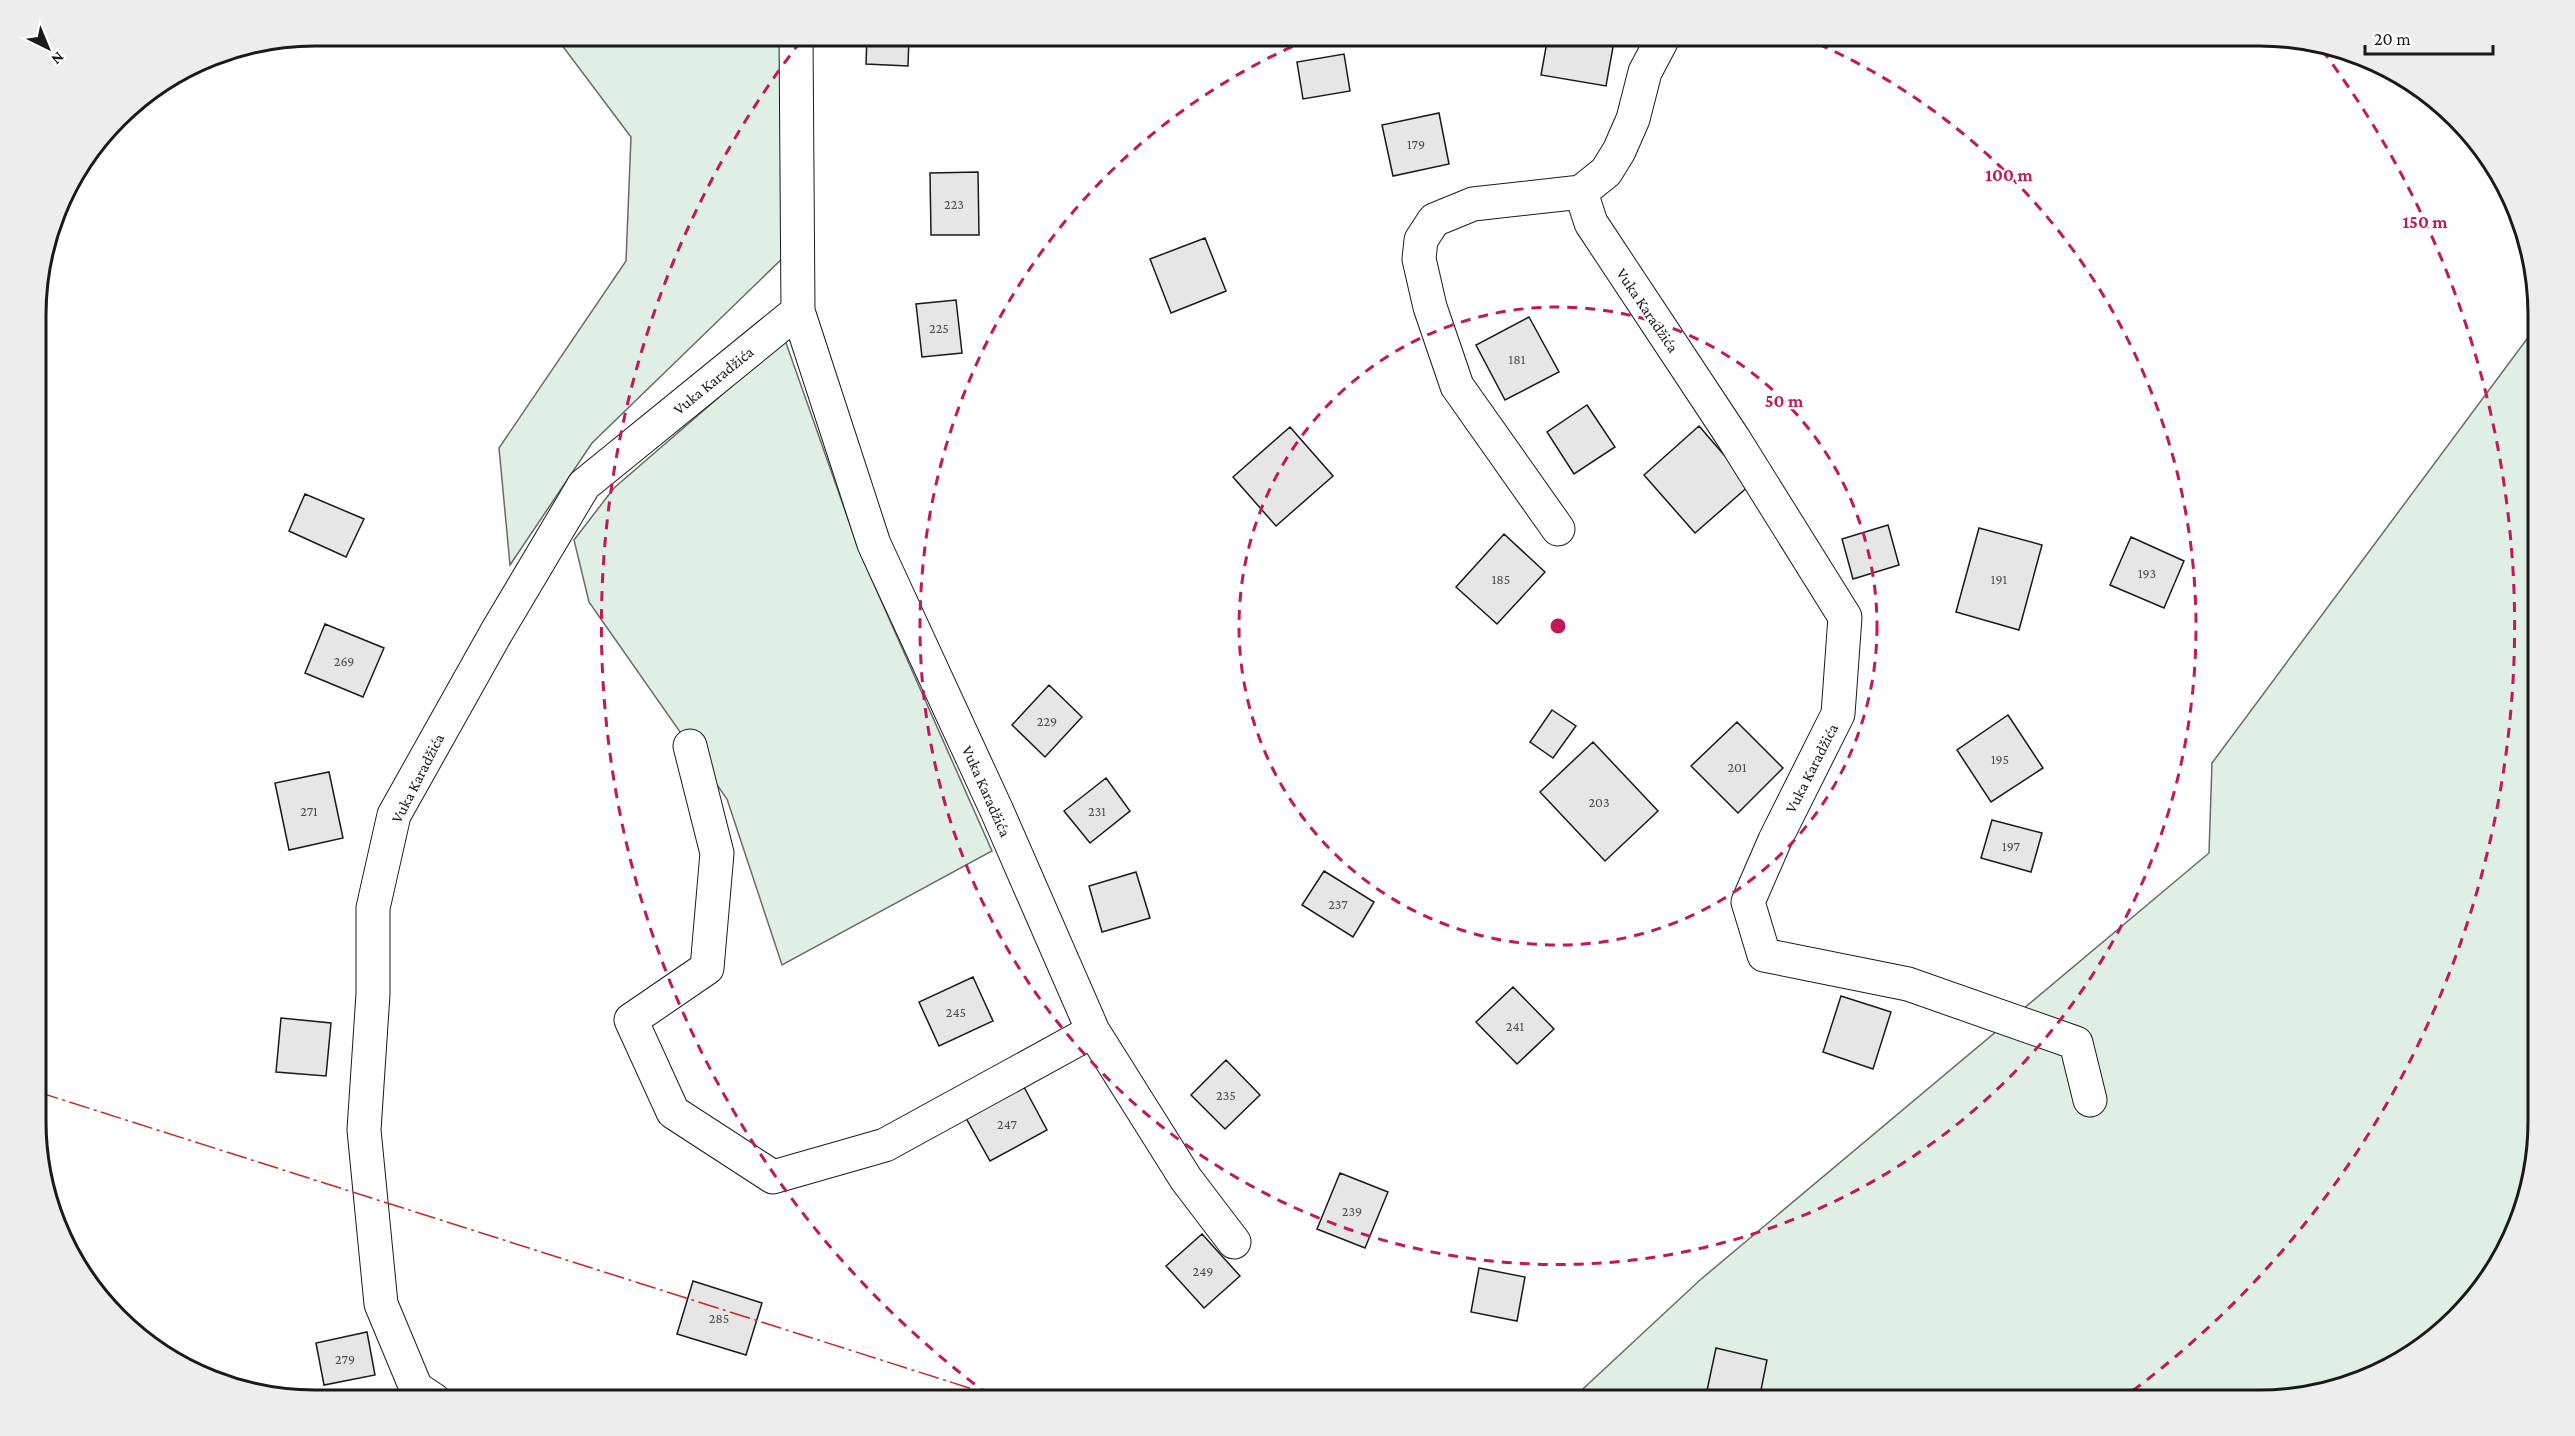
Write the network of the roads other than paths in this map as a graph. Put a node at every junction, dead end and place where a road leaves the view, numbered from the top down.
1 (796, 46) edge
2 (1659, 46) edge
3 (1581, 192) junction
4 (798, 311) junction
5 (1558, 529) dead end
6 (690, 747) dead end
7 (1093, 1031) junction
8 (2090, 1100) dead end
9 (1233, 1242) dead end
10 (419, 1390) edge

1 - 4 street, Vuka Karadžića
2 - 3 street
3 - 5 street
3 - 8 street, Vuka Karadžića
4 - 7 street, Vuka Karadžića
4 - 10 street, Vuka Karadžića
6 - 7 street
7 - 9 street, Vuka Karadžića

